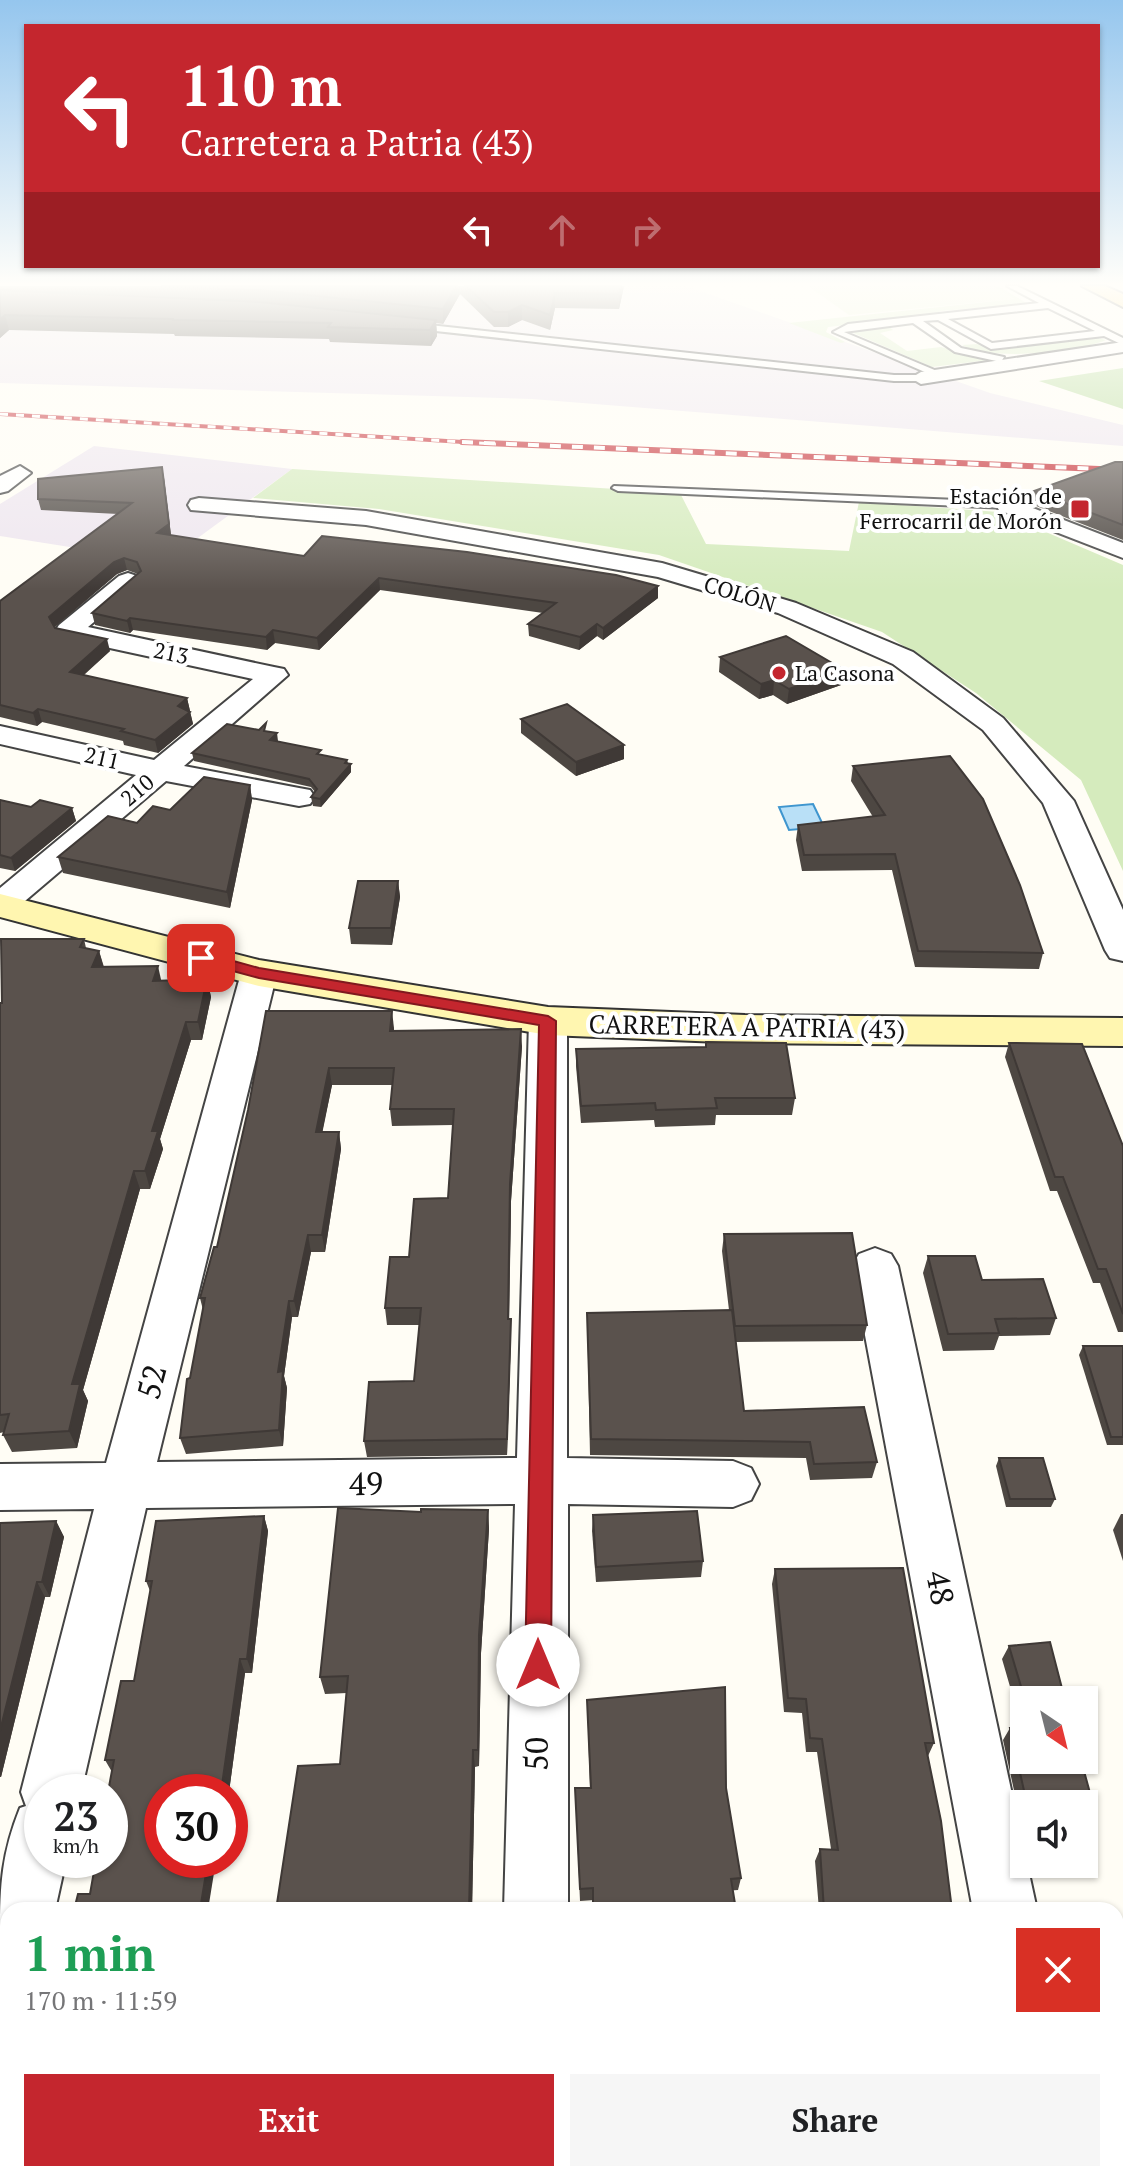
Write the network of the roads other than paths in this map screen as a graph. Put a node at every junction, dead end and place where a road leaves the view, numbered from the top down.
1 (10, 470) edge
2 (0, 486) edge
3 (618, 488) dead end
4 (199, 505) dead end
5 (1007, 505) joint
6 (1123, 551) edge
7 (128, 581) edge
8 (274, 675) joint
9 (0, 735) edge
10 (160, 771) junction
11 (299, 797) dead end
12 (0, 905) edge
13 (1123, 950) edge
14 (259, 973) junction
15 (548, 1021) junction
16 (1123, 1032) edge
17 (875, 1266) dead end
18 (539, 1481) junction
19 (733, 1484) dead end
20 (0, 1487) edge
21 (125, 1487) junction
22 (55, 1774) edge
23 (31, 1878) edge
24 (25, 1902) edge
25 (536, 1902) edge
26 (1003, 1902) edge

1 - 2 street
3 - 5 lane
4 - 13 street, COLÓN
5 - 6 street
7 - 8 street, 213
8 - 10 street, 210
9 - 10 street, 211
10 - 11 street, 211
10 - 12 street, 210
12 - 14 street, CARRETERA A PATRIA (43)
14 - 15 street, CARRETERA A PATRIA (43)
14 - 21 street, 52
15 - 16 street, CARRETERA A PATRIA (43)
15 - 18 street, 50
17 - 26 street, 48
18 - 19 street, 49
18 - 21 street, 49
18 - 25 street, 50
20 - 21 street, 49
21 - 22 street, 52
23 - 24 street

